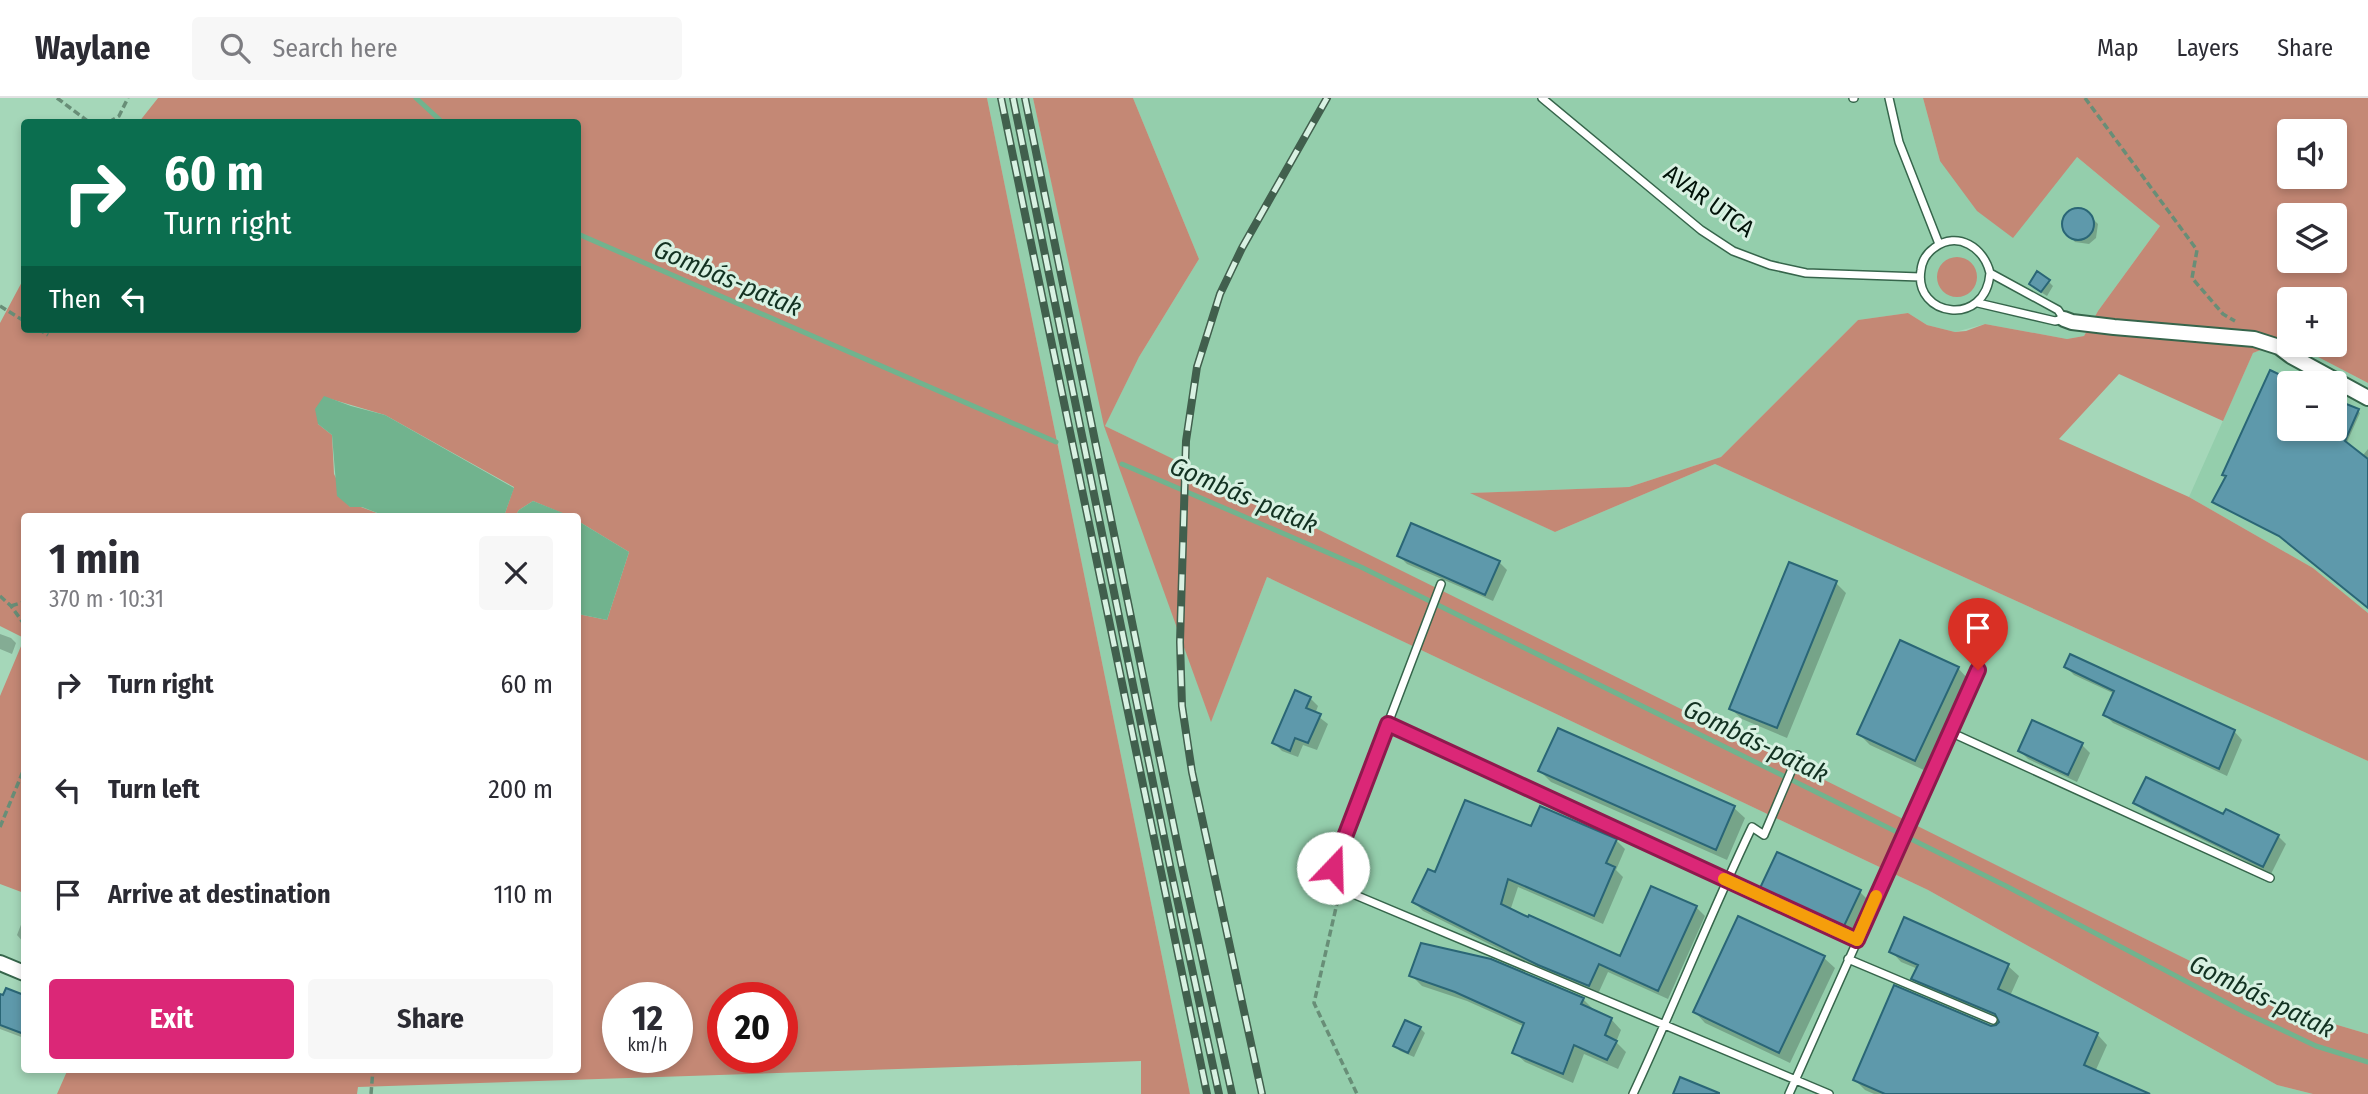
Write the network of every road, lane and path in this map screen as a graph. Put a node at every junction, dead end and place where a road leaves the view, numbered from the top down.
1 (57, 98) edge
2 (128, 98) edge
3 (1542, 98) edge
4 (1889, 98) edge
5 (2085, 98) edge
6 (85, 119) edge
7 (114, 119) edge
8 (1939, 244) junction
9 (1990, 273) junction
10 (1920, 277) junction
11 (1978, 303) junction
12 (0, 306) edge
13 (2064, 318) junction
14 (21, 319) edge
15 (2245, 328) dead end
16 (45, 333) edge
17 (48, 335) dead end
18 (2368, 398) edge
19 (1441, 584) dead end
20 (0, 596) edge
21 (21, 603) edge
22 (11, 606) junction
23 (21, 620) edge
24 (1978, 670) dead end
25 (1388, 724) junction
26 (1950, 732) junction
27 (1798, 755) dead end
28 (21, 776) edge
29 (0, 827) edge
30 (2270, 878) dead end
31 (1727, 880) junction
32 (1341, 889) junction
33 (1857, 940) junction
34 (1848, 959) junction
35 (0, 963) edge
36 (21, 972) edge
37 (1993, 1020) dead end
38 (1665, 1025) junction
39 (373, 1073) edge
40 (1795, 1080) junction
41 (371, 1094) edge
42 (1357, 1094) edge
43 (1633, 1094) edge
44 (1789, 1094) edge
45 (1829, 1094) edge

1 - 6 path
2 - 7 path
3 - 10 lane, AVAR UTCA
4 - 8 lane
5 - 15 path
8 - 9 lane
8 - 10 lane
9 - 11 lane
9 - 13 lane
10 - 11 lane
11 - 13 lane
12 - 14 path
13 - 18 street
16 - 17 path
19 - 25 lane
20 - 22 path
21 - 22 path
22 - 23 path
24 - 26 lane
25 - 31 lane
25 - 32 lane
26 - 30 lane
26 - 33 lane
27 - 31 lane
28 - 29 path
31 - 33 lane
31 - 38 lane
32 - 38 lane
32 - 42 path
33 - 34 lane
34 - 37 lane
34 - 40 lane
35 - 36 street
38 - 40 lane
38 - 43 lane
39 - 41 path
40 - 44 lane
40 - 45 lane

